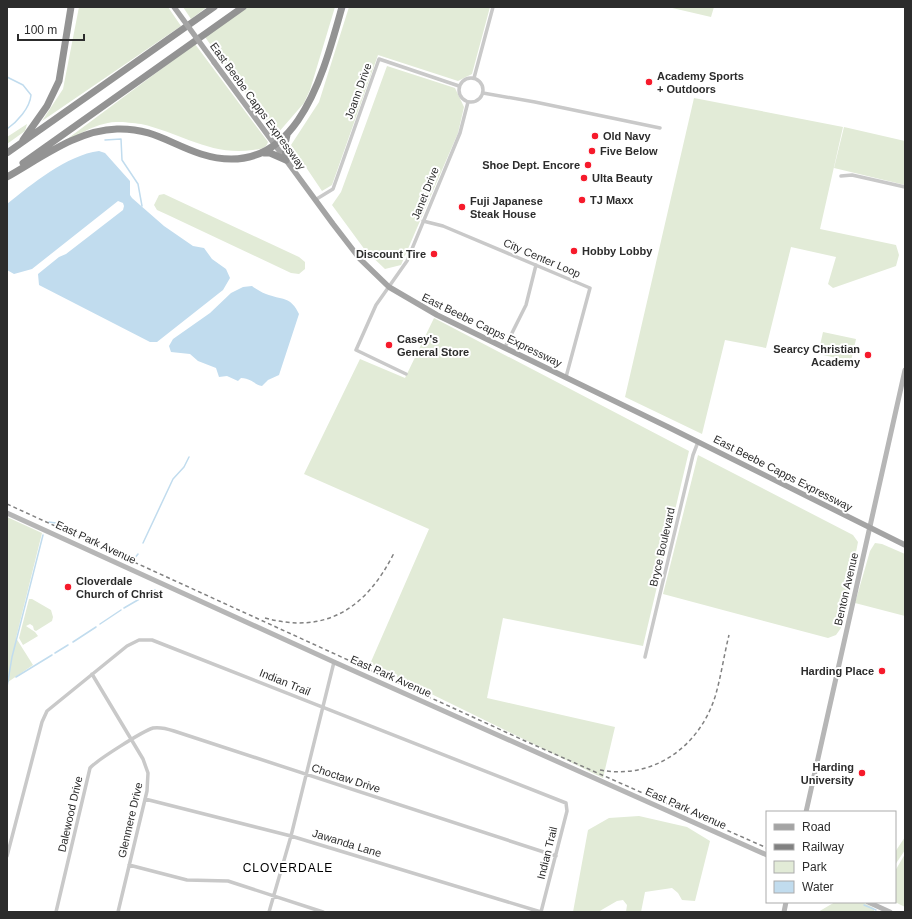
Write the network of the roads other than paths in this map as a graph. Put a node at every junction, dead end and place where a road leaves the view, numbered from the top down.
1 (71, 7) edge
2 (174, 7) edge
3 (214, 7) edge
4 (243, 7) edge
5 (342, 7) edge
6 (493, 7) edge
7 (474, 78) junction
8 (459, 86) junction
9 (483, 93) junction
10 (468, 102) junction
11 (660, 128) dead end
12 (288, 133) junction
13 (20, 144) junction
14 (276, 146) junction
15 (262, 153) junction
16 (7, 154) edge
17 (286, 160) junction
18 (7, 176) edge
19 (841, 176) dead end
20 (905, 187) edge
21 (315, 200) junction
22 (423, 221) junction
23 (536, 265) junction
24 (390, 287) junction
25 (505, 348) junction
26 (905, 370) edge
27 (406, 374) dead end
28 (566, 377) junction
29 (904, 379) edge
30 (698, 442) junction
31 (7, 513) edge
32 (870, 528) junction
33 (905, 545) edge
34 (646, 657) dead end
35 (334, 662) junction
36 (92, 674) junction
37 (323, 707) junction
38 (131, 740) junction
39 (306, 775) junction
40 (145, 799) junction
41 (806, 811) edge
42 (292, 836) junction
43 (766, 855) edge
44 (7, 856) edge
45 (556, 856) junction
46 (129, 865) junction
47 (274, 896) junction
48 (870, 903) edge
49 (888, 911) edge
50 (56, 912) edge
51 (118, 912) edge
52 (269, 912) edge
53 (323, 912) edge
54 (541, 912) edge

1 - 13 highway
2 - 14 main road, East Beebe Capps Expressway, bridge
3 - 13 highway
4 - 18 highway
5 - 12 highway
6 - 7 street
7 - 8 street
7 - 9 street
8 - 10 street
8 - 21 street, Joann Drive
9 - 10 street
9 - 11 street
10 - 22 street, Janet Drive
12 - 14 highway
12 - 17 highway
13 - 16 highway
14 - 15 highway
14 - 17 main road, East Beebe Capps Expressway
15 - 17 highway
15 - 18 highway
17 - 21 main road, East Beebe Capps Expressway
19 - 20 street
21 - 24 main road, East Beebe Capps Expressway
22 - 23 street, City Center Loop
22 - 24 street, Janet Drive
23 - 25 street
23 - 28 street, City Center Loop
24 - 25 main road, East Beebe Capps Expressway
24 - 27 street, Janet Drive
25 - 28 main road, East Beebe Capps Expressway
26 - 29 street, Benton Avenue
28 - 30 main road, East Beebe Capps Expressway
29 - 32 street, Benton Avenue
30 - 32 main road, East Beebe Capps Expressway
30 - 34 street, Bryce Boulevard
31 - 35 street, East Park Avenue
32 - 33 main road, East Beebe Capps Expressway
32 - 41 street, Benton Avenue
35 - 37 street
35 - 43 street, East Park Avenue
36 - 37 street, Indian Trail
36 - 38 street, Glenmere Drive
36 - 44 street, Indian Trail
37 - 39 street
37 - 45 street, Indian Trail
38 - 39 street, Choctaw Drive
38 - 40 street, Glenmere Drive
38 - 50 street, Dalewood Drive
39 - 42 street
39 - 45 street, Choctaw Drive
40 - 42 street, Jawanda Lane
40 - 46 street, Glenmere Drive
42 - 47 street
42 - 54 street, Jawanda Lane
45 - 54 street, Indian Trail
46 - 47 street
46 - 51 street, Glenmere Drive
47 - 52 street
47 - 53 street
48 - 49 street

